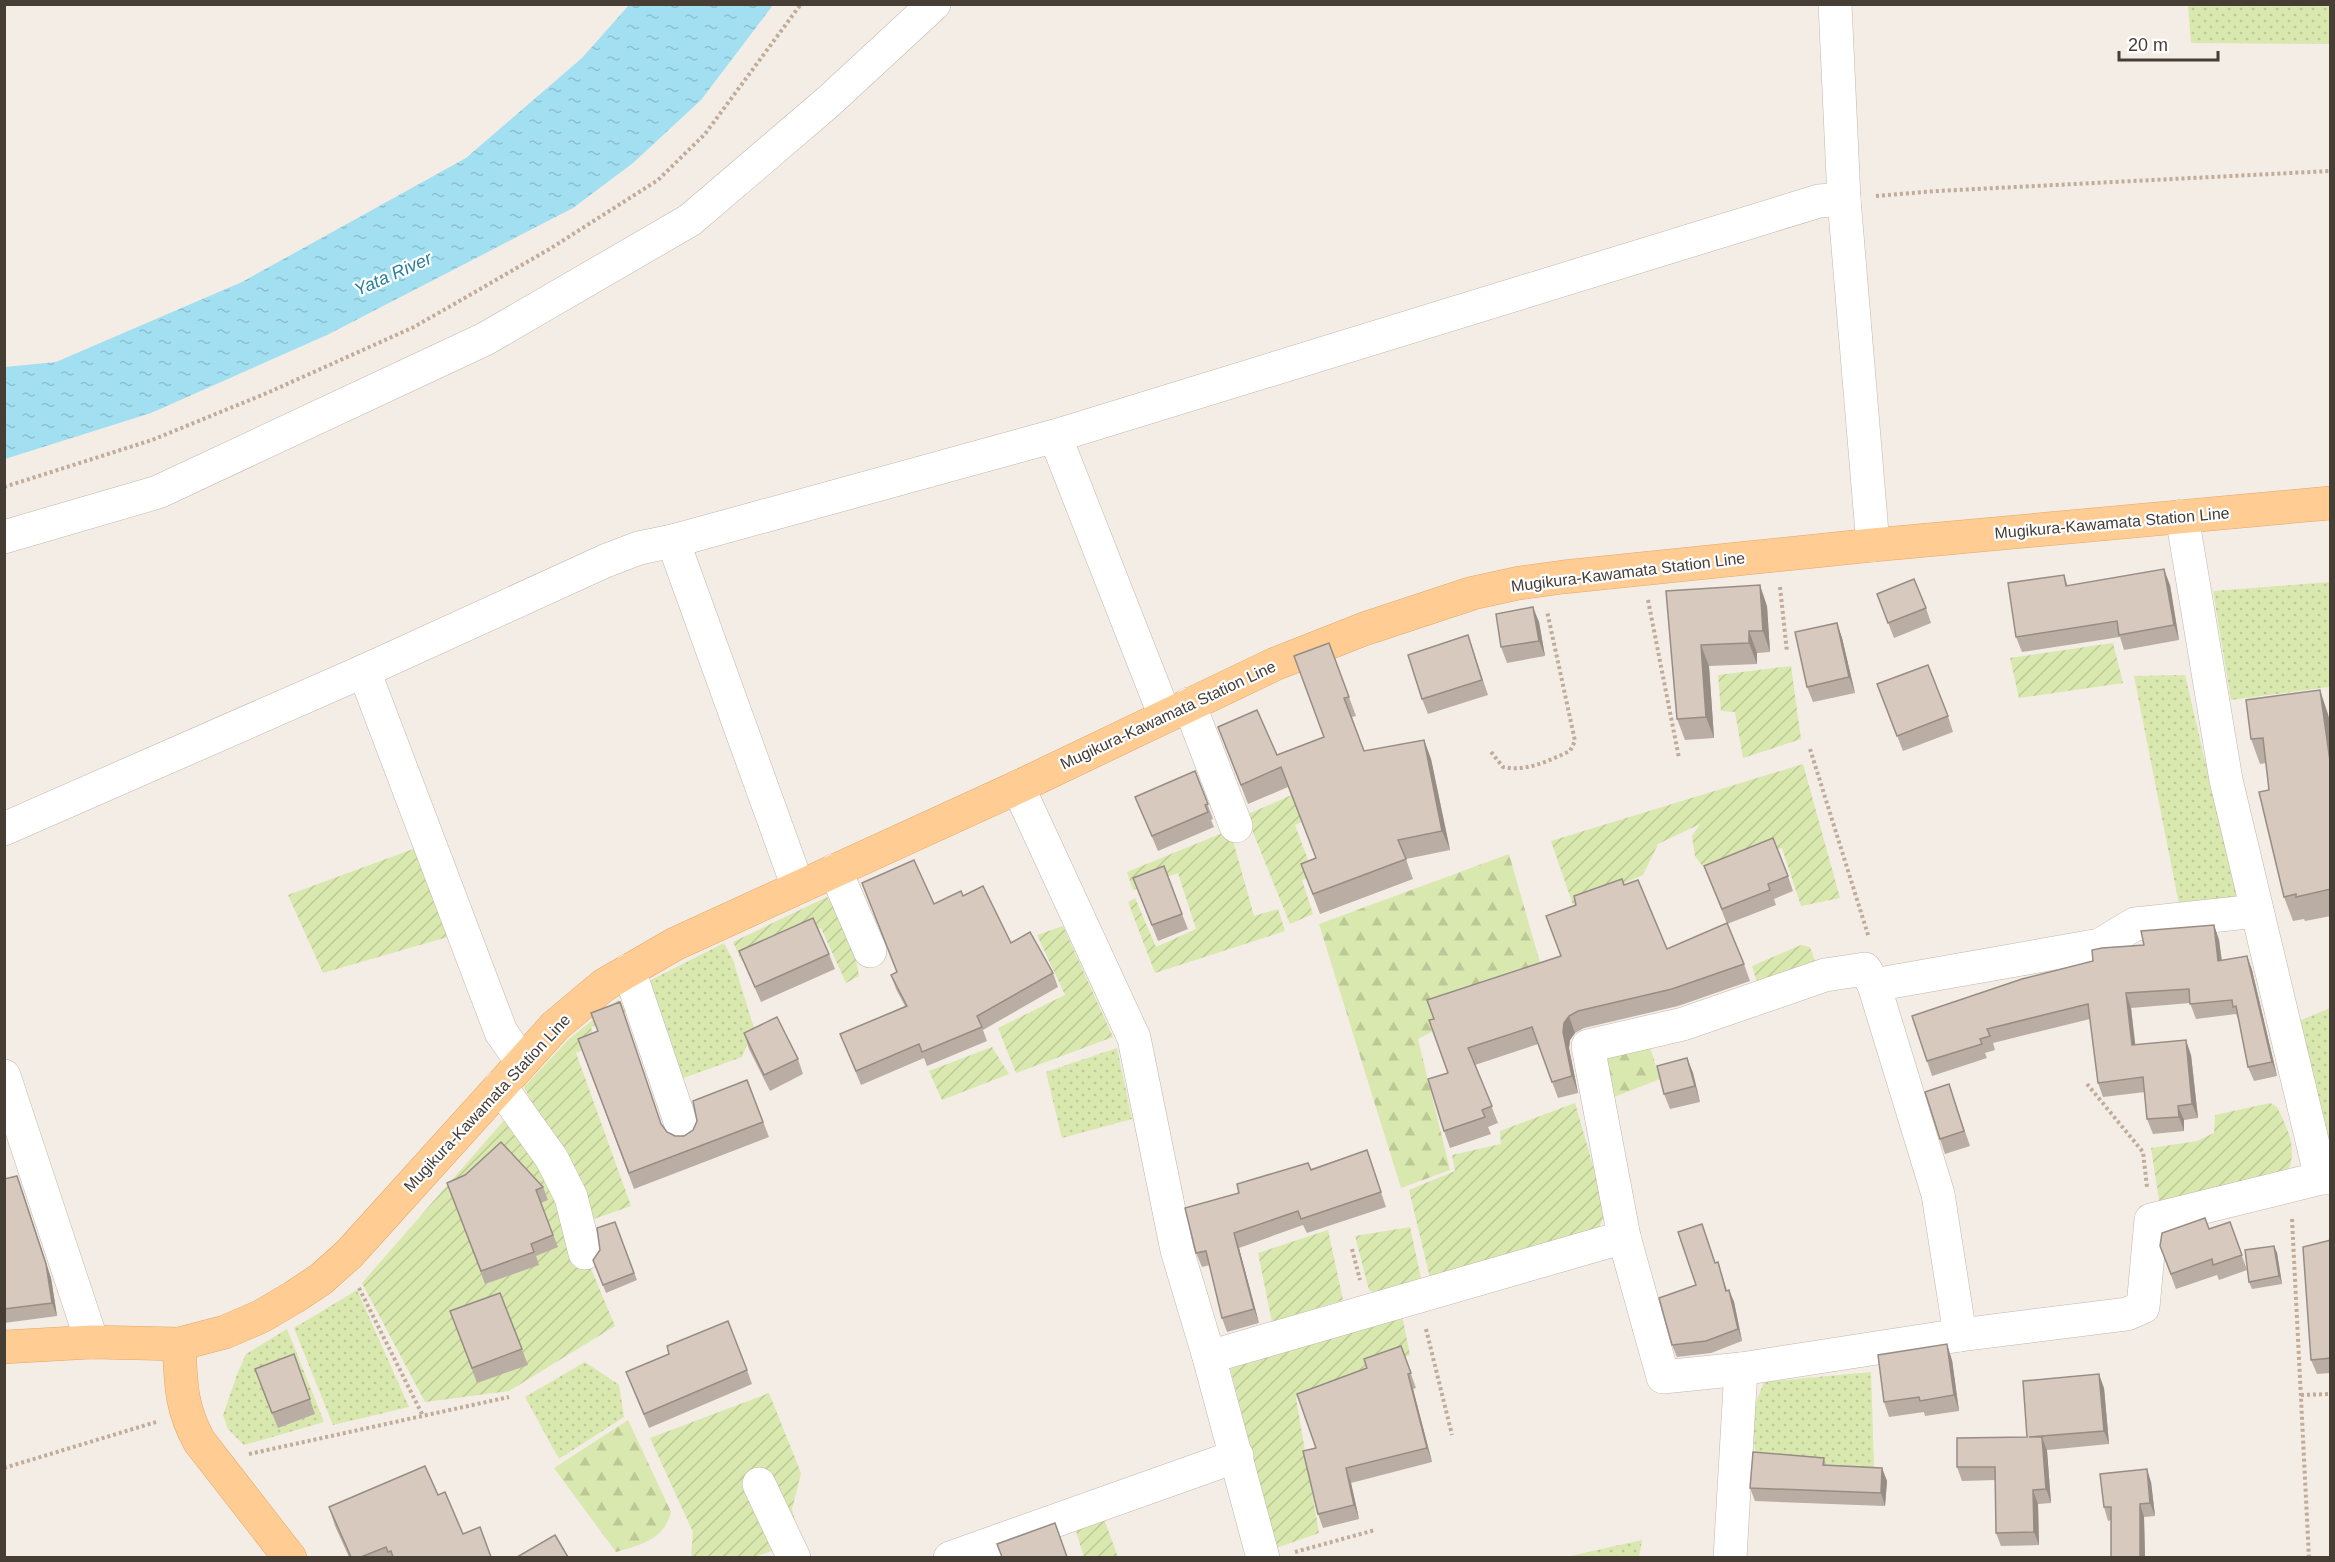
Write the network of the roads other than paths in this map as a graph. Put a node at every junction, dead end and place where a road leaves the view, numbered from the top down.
1 (934, 4) edge
2 (1835, 4) edge
3 (1844, 199) junction
4 (1055, 436) junction
5 (2331, 503) edge
6 (2182, 516) junction
7 (4, 537) edge
8 (673, 541) junction
9 (1872, 545) junction
10 (364, 670) junction
11 (1177, 710) junction
12 (1018, 787) junction
13 (1236, 826) dead end
14 (4, 829) edge
15 (835, 870) junction
16 (798, 887) junction
17 (2257, 911) junction
18 (870, 951) dead end
19 (629, 970) junction
20 (1879, 985) junction
21 (522, 1062) junction
22 (4, 1076) edge
23 (500, 1086) junction
24 (684, 1133) edge
25 (2314, 1180) edge
26 (1624, 1238) junction
27 (585, 1253) dead end
28 (1960, 1335) junction
29 (92, 1342) junction
30 (179, 1344) junction
31 (4, 1347) edge
32 (1209, 1357) junction
33 (1741, 1369) junction
34 (1237, 1456) junction
35 (759, 1484) dead end
36 (1275, 1556) edge
37 (290, 1557) edge
38 (794, 1557) edge
39 (950, 1557) edge
40 (1730, 1557) edge

1 - 7 street
2 - 3 street
3 - 4 street
3 - 9 street
4 - 8 street
4 - 11 street
5 - 6 main road, Mugikura-Kawamata Station Line
6 - 9 main road, Mugikura-Kawamata Station Line
6 - 17 street
8 - 10 street
8 - 16 street
9 - 11 main road, Mugikura-Kawamata Station Line
10 - 14 street
10 - 21 street
11 - 12 main road, Mugikura-Kawamata Station Line
11 - 13 street
12 - 15 main road, Mugikura-Kawamata Station Line
12 - 32 street
15 - 16 main road, Mugikura-Kawamata Station Line
15 - 18 street
16 - 19 main road, Mugikura-Kawamata Station Line
17 - 20 street
17 - 25 street
19 - 21 main road, Mugikura-Kawamata Station Line
19 - 24 street
20 - 26 street
20 - 28 street
21 - 23 main road, Mugikura-Kawamata Station Line
22 - 29 street
23 - 27 street
23 - 30 main road, Mugikura-Kawamata Station Line
25 - 28 street
26 - 32 street
26 - 33 street
28 - 33 street
29 - 30 main road, Mugikura-Kawamata Station Line
29 - 31 main road, Mugikura-Kawamata Station Line
30 - 37 main road
32 - 34 street
33 - 40 street
34 - 36 street
34 - 39 street
35 - 38 street

